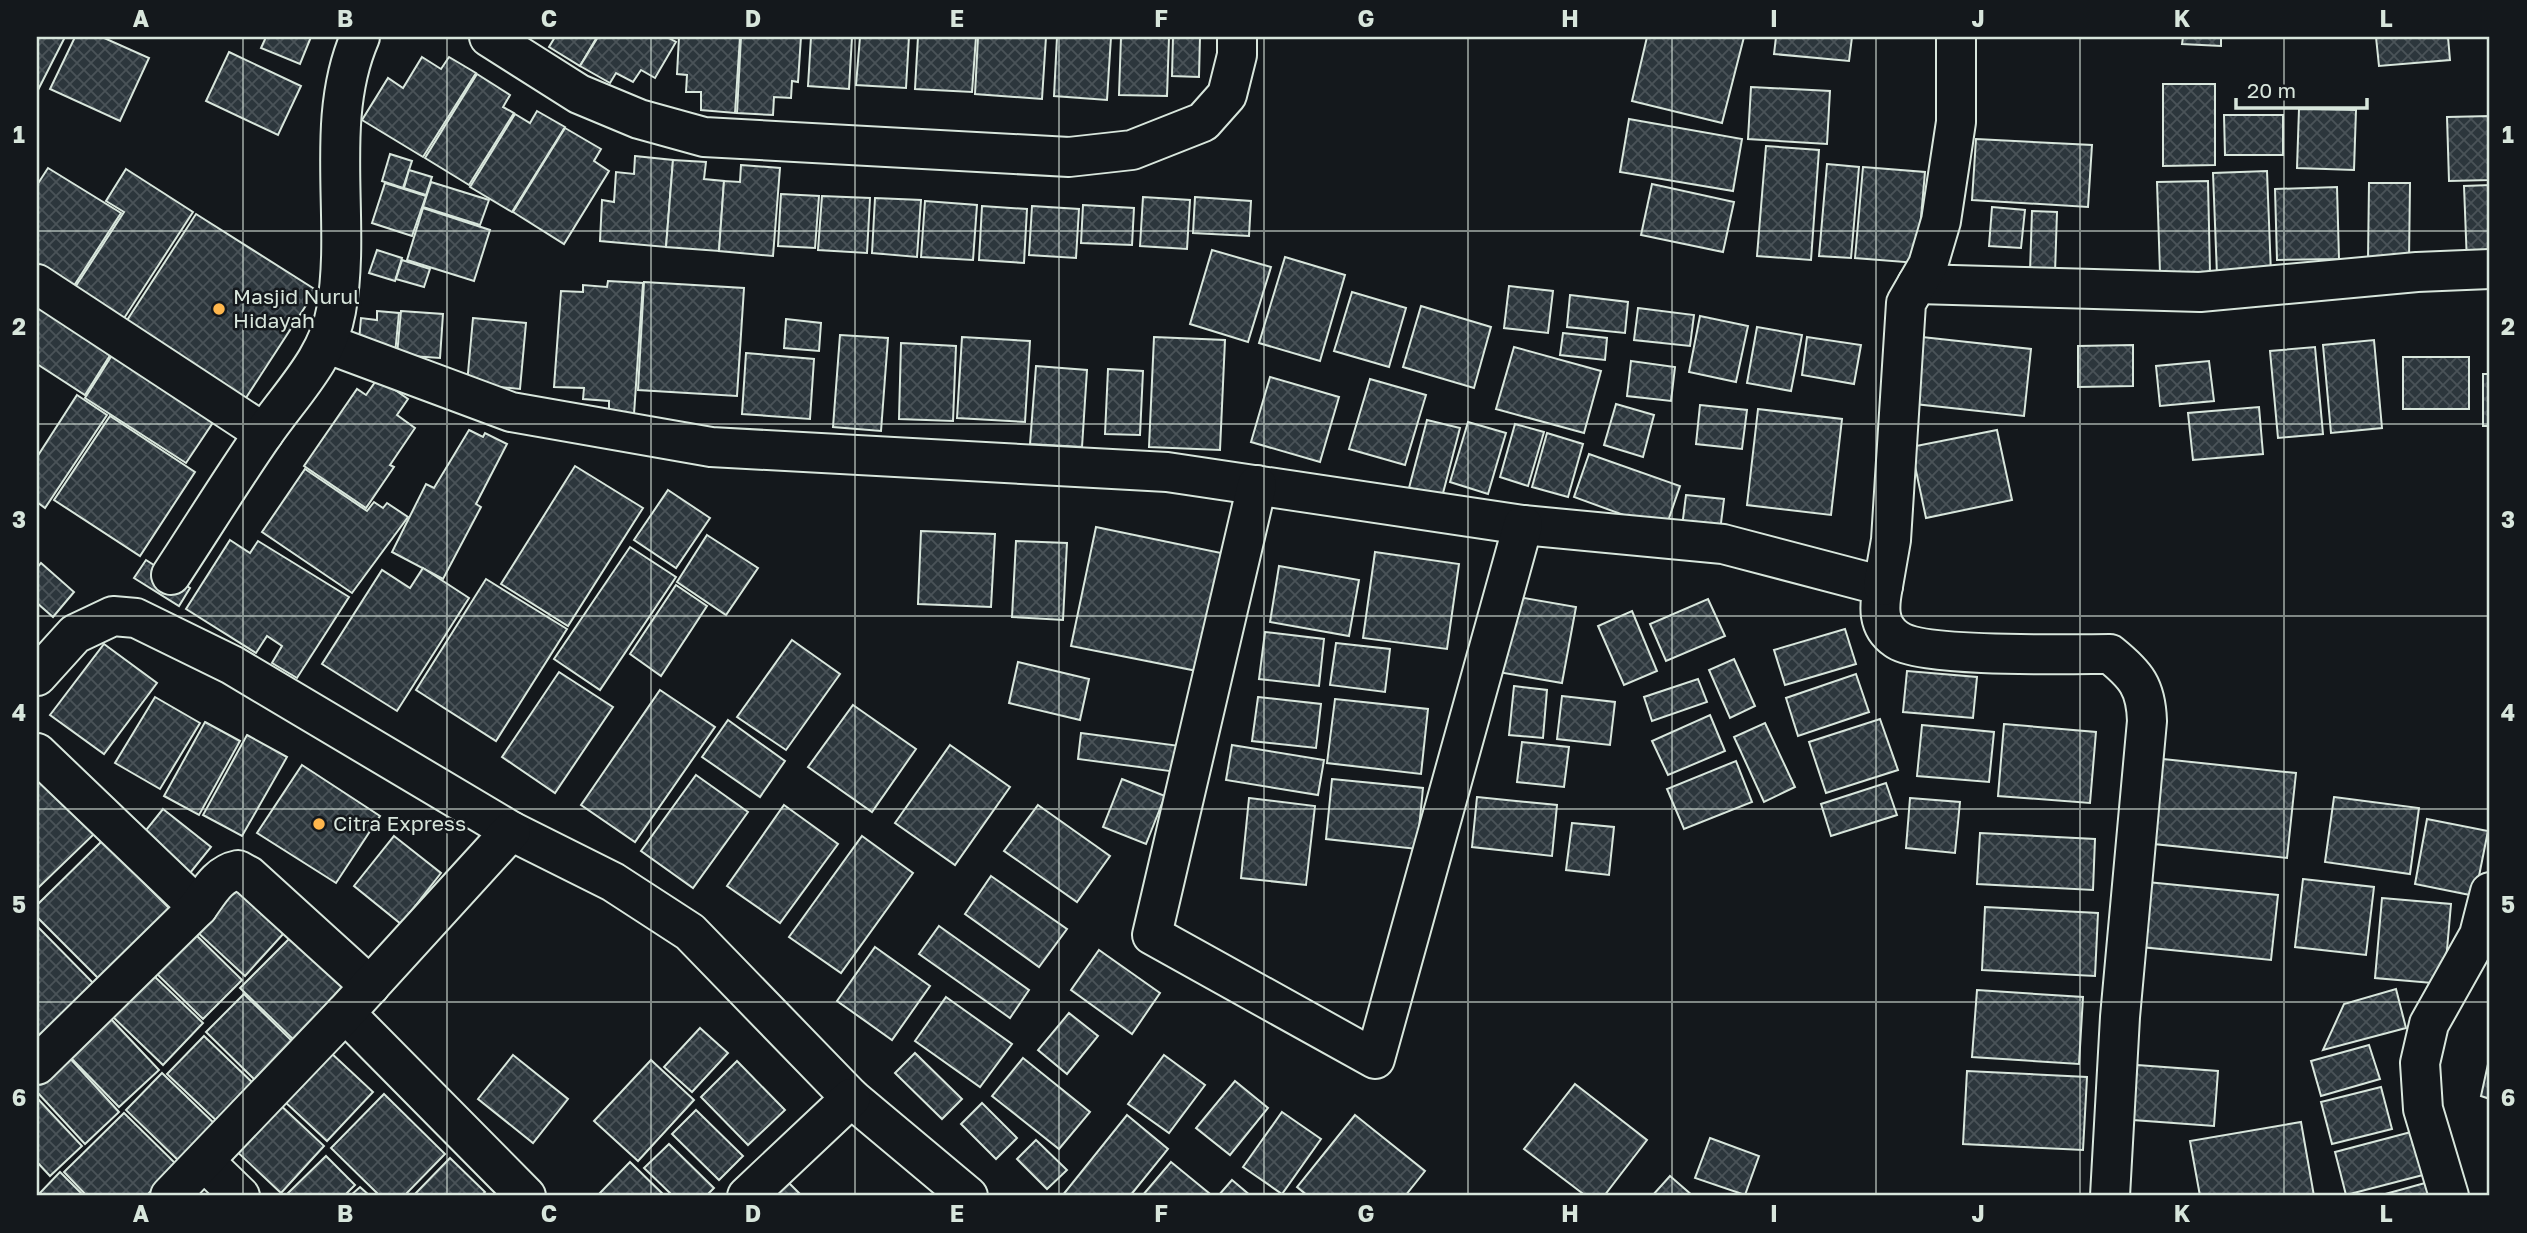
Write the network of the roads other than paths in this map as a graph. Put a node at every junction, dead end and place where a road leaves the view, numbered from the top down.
1 (360, 37) edge
2 (489, 37) edge
3 (1237, 37) edge
4 (1956, 37) edge
5 (2490, 269) edge
6 (37, 284) edge
7 (1917, 284) junction
8 (328, 344) junction
9 (264, 433) junction
10 (1257, 485) junction
11 (1523, 524) junction
12 (1883, 586) junction
13 (155, 596) junction
14 (37, 676) edge
15 (37, 754) edge
16 (511, 831) junction
17 (2490, 892) edge
18 (198, 907) junction
19 (357, 1000) junction
20 (37, 1065) edge
21 (851, 1098) junction
22 (205, 1162) junction
23 (170, 1196) edge
24 (240, 1196) edge
25 (526, 1196) edge
26 (747, 1196) edge
27 (968, 1196) edge
28 (2110, 1196) edge
29 (2449, 1196) edge

1 - 8 street
2 - 3 street
4 - 7 street
5 - 7 street
6 - 9 street
7 - 12 street
8 - 9 street
8 - 10 street
9 - 13 street
10 - 11 street
10 - 11 street
11 - 12 street
12 - 28 street
13 - 14 street
13 - 16 street
15 - 18 street
16 - 19 street
16 - 21 street
17 - 29 street
18 - 19 street
18 - 20 street
19 - 22 street
19 - 25 street
21 - 26 street
21 - 27 street
22 - 23 street
22 - 24 street

